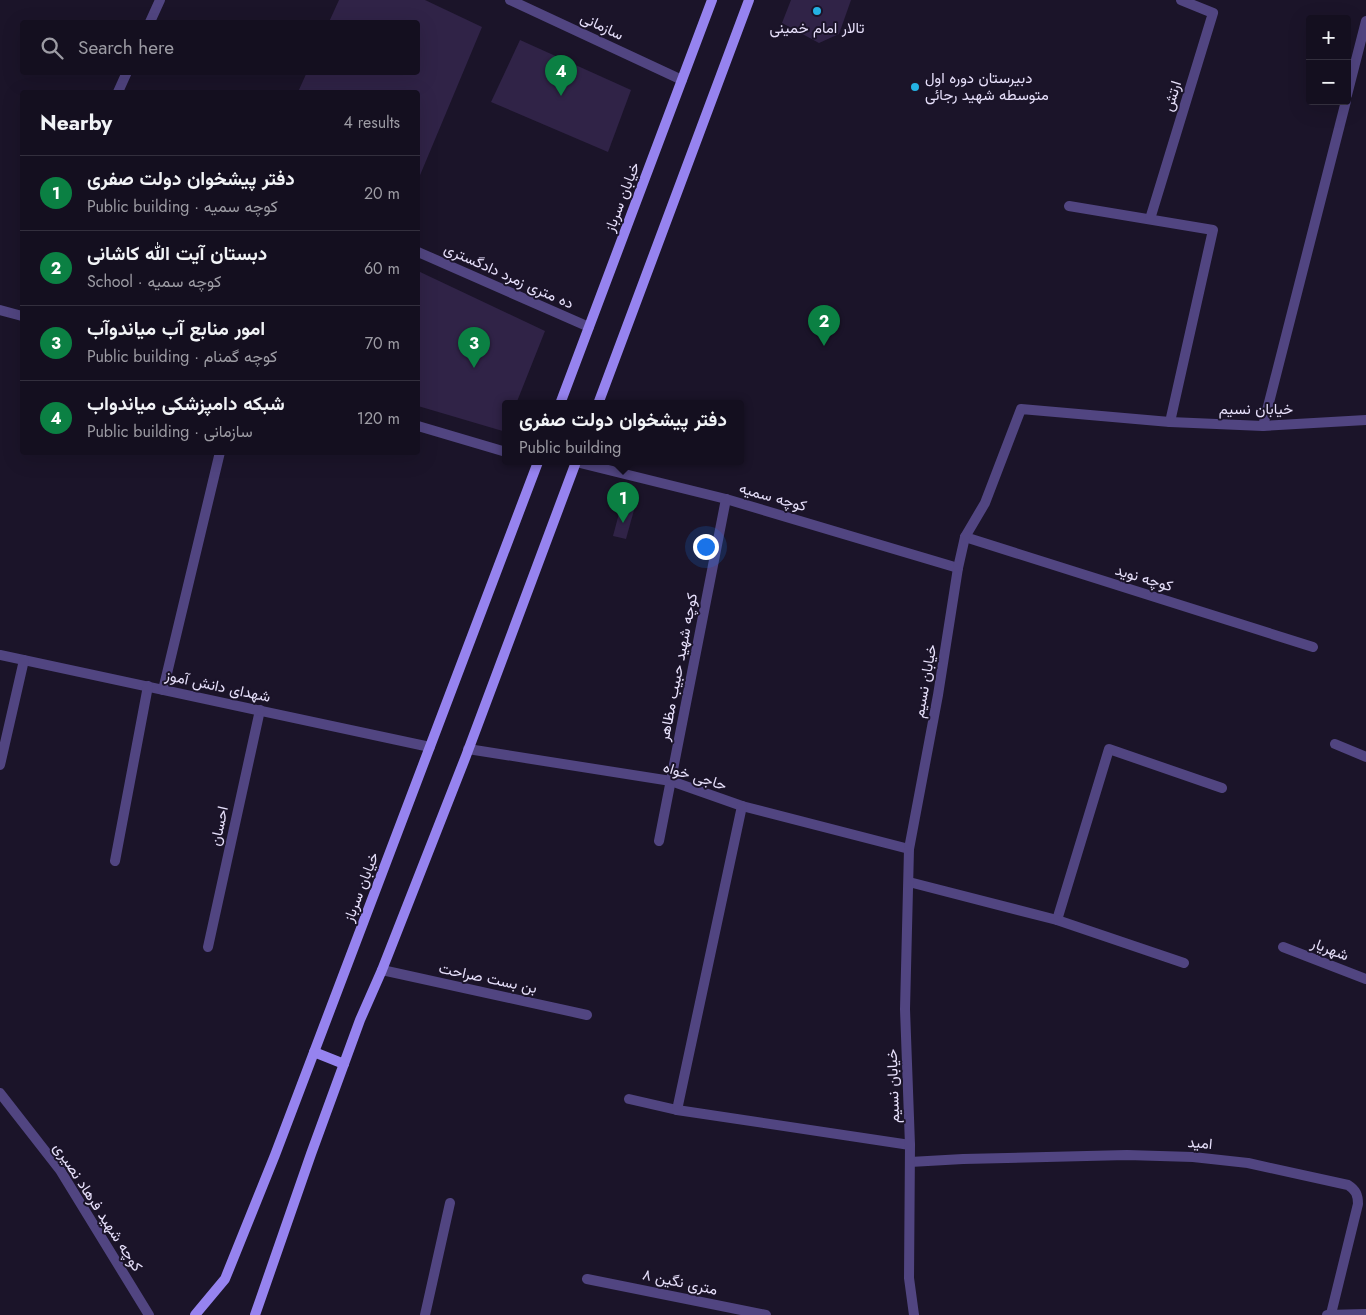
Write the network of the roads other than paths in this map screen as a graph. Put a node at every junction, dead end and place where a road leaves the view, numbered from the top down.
1 (160, 0) edge
2 (510, 0) edge
3 (712, 0) edge
4 (749, 0) edge
5 (1181, 0) edge
6 (151, 20) edge
7 (1366, 21) edge
8 (126, 75) edge
9 (1351, 79) edge
10 (682, 80) junction
11 (119, 90) edge
12 (1345, 105) edge
13 (1069, 206) dead end
14 (1150, 220) junction
15 (420, 253) edge
16 (0, 310) edge
17 (20, 313) edge
18 (589, 328) junction
19 (562, 400) edge
20 (599, 400) edge
21 (1366, 420) edge
22 (1170, 422) junction
23 (1263, 426) junction
24 (420, 427) edge
25 (502, 451) edge
26 (219, 455) edge
27 (537, 465) edge
28 (575, 465) edge
29 (588, 465) edge
30 (726, 499) junction
31 (965, 538) junction
32 (958, 568) junction
33 (1313, 647) dead end
34 (0, 655) edge
35 (24, 660) junction
36 (148, 686) junction
37 (163, 690) junction
38 (260, 710) junction
39 (1335, 744) dead end
40 (430, 748) junction
41 (468, 749) junction
42 (1366, 756) edge
43 (0, 765) edge
44 (671, 781) junction
45 (1222, 788) dead end
46 (742, 806) junction
47 (659, 841) dead end
48 (909, 849) junction
49 (115, 861) dead end
50 (909, 882) junction
51 (1057, 920) junction
52 (208, 947) dead end
53 (1283, 947) dead end
54 (1184, 963) dead end
55 (382, 970) junction
56 (1366, 979) edge
57 (587, 1015) dead end
58 (314, 1052) junction
59 (344, 1064) junction
60 (0, 1093) edge
61 (629, 1099) dead end
62 (677, 1110) junction
63 (910, 1145) junction
64 (910, 1162) junction
65 (450, 1203) dead end
66 (587, 1278) dead end
67 (1366, 1314) edge
68 (149, 1315) edge
69 (196, 1315) edge
70 (255, 1315) edge
71 (425, 1315) edge
72 (766, 1315) edge
73 (914, 1315) edge
74 (1329, 1315) edge

1 - 6 street
2 - 10 street, سازمانی
3 - 10 main road, خیابان سرباز
4 - 20 main road
5 - 14 street, ارتش
7 - 9 street
8 - 11 street
10 - 18 main road, خیابان سرباز
12 - 23 street
13 - 14 street
14 - 22 street
15 - 18 street, ده متری زمرد دادگستری
16 - 17 street
18 - 19 main road, خیابان سرباز
21 - 23 street, خیابان نسیم
22 - 23 street, خیابان نسیم
22 - 31 street, خیابان نسیم
24 - 25 street
26 - 37 street
27 - 40 main road, خیابان سرباز
28 - 41 main road
29 - 30 street, کوچه سمیه
30 - 32 street, کوچه سمیه
30 - 44 street, کوچه شهید حبیب مظاهر
31 - 32 street, خیابان نسیم
31 - 33 street, کوچه نوید
32 - 48 street, خیابان نسیم
34 - 35 street, شهدای دانش آموز
35 - 36 street, شهدای دانش آموز
35 - 43 street
36 - 37 street, شهدای دانش آموز
36 - 49 street
37 - 38 street, شهدای دانش آموز
38 - 40 street, شهدای دانش آموز
38 - 52 street, احسان
39 - 42 street
40 - 58 main road, خیابان سرباز
41 - 44 street, حاجی خواه
41 - 55 main road
44 - 46 street, حاجی خواه
44 - 47 street, کوچه شهید حبیب مظاهر
45 - 51 street
46 - 48 street, حاجی خواه
46 - 62 street
48 - 50 street, خیابان نسیم
50 - 51 street
50 - 63 street, خیابان نسیم
51 - 54 street
53 - 56 street, شهریار
55 - 57 street, بن بست صراحت
55 - 59 main road
58 - 59 main road
58 - 69 main road, خیابان سرباز
59 - 70 main road
60 - 68 street, کوچه شهید فرهاد نصیری
61 - 62 street
62 - 63 street
63 - 64 street, خیابان نسیم
64 - 73 street, خیابان نسیم
64 - 74 street, امید
65 - 71 street
66 - 72 street, ۸ متری نگین
67 - 74 street

